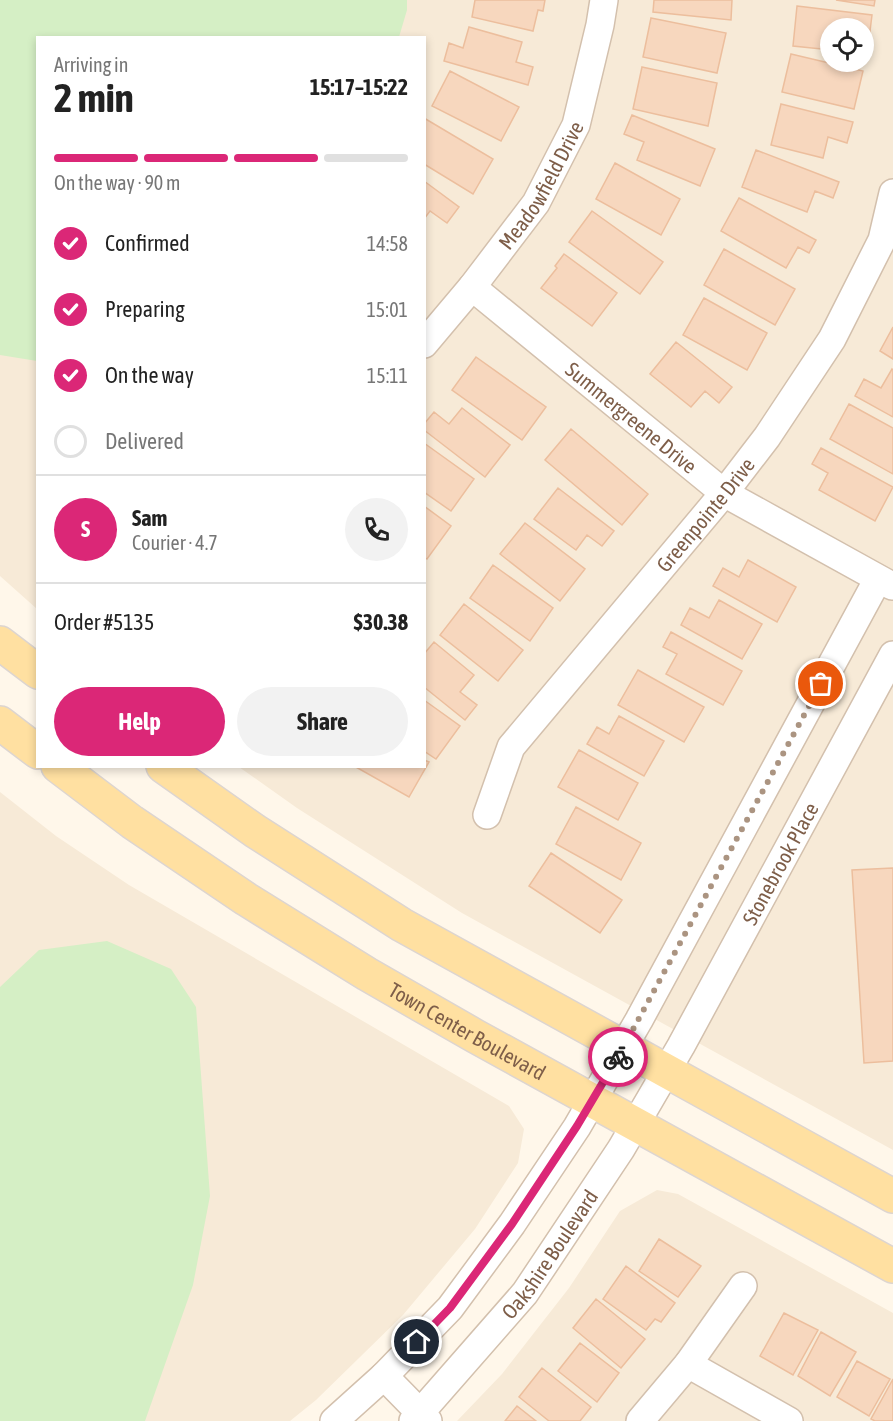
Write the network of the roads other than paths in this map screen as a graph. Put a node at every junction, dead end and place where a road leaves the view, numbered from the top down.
1 (603, 0) edge
2 (893, 194) edge
3 (472, 286) junction
4 (426, 342) edge
5 (724, 493) junction
6 (885, 583) edge
7 (0, 643) edge
8 (893, 655) edge
9 (36, 670) edge
10 (0, 723) edge
11 (36, 750) edge
12 (61, 768) edge
13 (166, 768) edge
14 (488, 815) dead end
15 (623, 1047) junction
16 (667, 1071) junction
17 (592, 1100) junction
18 (636, 1124) junction
19 (893, 1196) edge
20 (893, 1266) edge
21 (742, 1286) dead end
22 (688, 1364) junction
23 (384, 1376) junction
24 (340, 1419) edge
25 (421, 1419) edge
26 (640, 1421) edge
27 (789, 1421) edge

1 - 3 street, Meadowfield Drive
2 - 5 street, Greenpointe Drive
3 - 4 street, Meadowfield Drive
3 - 5 street, Summergreene Drive
5 - 6 street, Summergreene Drive
5 - 14 street, Greenpointe Drive
6 - 15 street
7 - 9 main road
8 - 16 street, Stonebrook Place
10 - 11 main road
12 - 17 main road, Town Center Boulevard
13 - 15 main road
15 - 16 main road
15 - 17 street
16 - 18 street, Oakshire Boulevard
16 - 19 main road
17 - 18 main road, Town Center Boulevard
17 - 23 street
18 - 20 main road, Town Center Boulevard
18 - 25 street, Oakshire Boulevard
21 - 22 street
22 - 26 street
22 - 27 street
23 - 24 street
23 - 25 street

